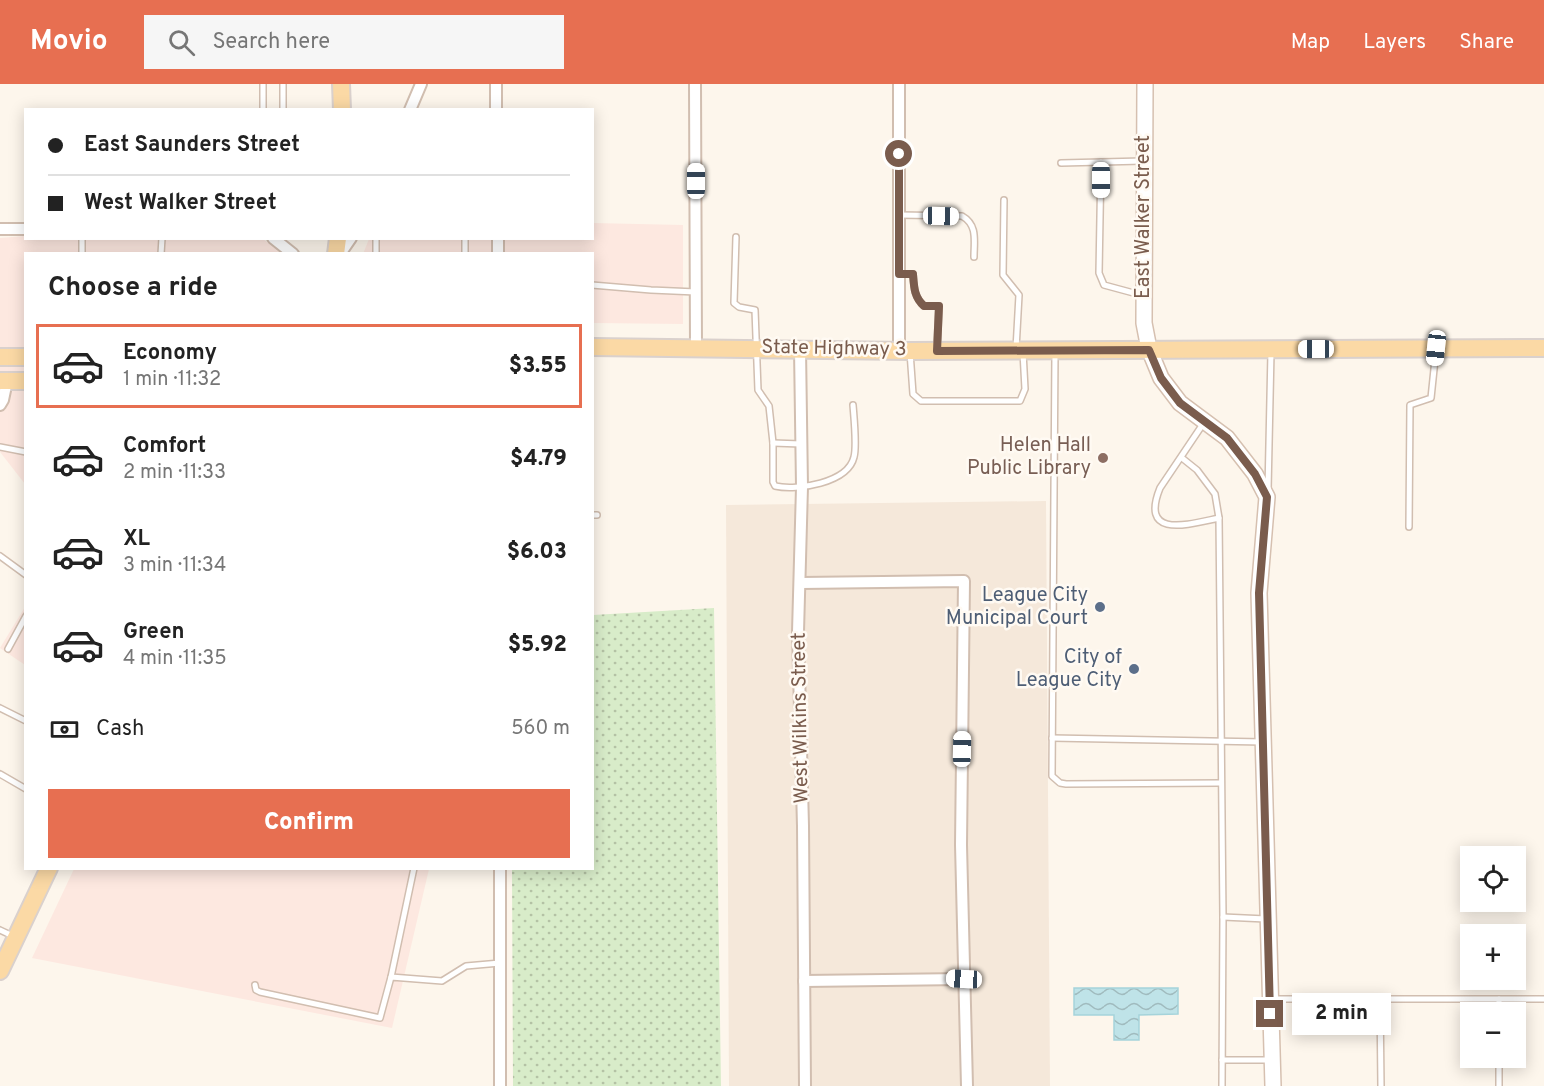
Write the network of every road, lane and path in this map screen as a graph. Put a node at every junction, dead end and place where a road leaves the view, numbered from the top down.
1 (263, 84) edge
2 (283, 84) edge
3 (341, 84) edge
4 (421, 84) edge
5 (496, 84) edge
6 (695, 84) edge
7 (898, 84) edge
8 (1145, 84) edge
9 (264, 108) edge
10 (283, 108) edge
11 (342, 108) edge
12 (411, 108) edge
13 (496, 108) edge
14 (1145, 161) junction
15 (1101, 162) junction
16 (1061, 163) dead end
17 (1004, 200) dead end
18 (899, 214) junction
19 (0, 229) edge
20 (24, 229) edge
21 (736, 237) dead end
22 (275, 240) edge
23 (287, 252) edge
24 (974, 258) dead end
25 (899, 274) junction
26 (594, 285) edge
27 (696, 292) junction
28 (1144, 296) junction
29 (594, 346) edge
30 (696, 347) junction
31 (757, 348) junction
32 (1436, 348) junction
33 (1544, 348) edge
34 (800, 349) junction
35 (1019, 350) junction
36 (1055, 350) junction
37 (1149, 350) junction
38 (1271, 350) junction
39 (904, 351) junction
40 (937, 351) junction
41 (1, 354) edge
42 (24, 357) edge
43 (3, 381) edge
44 (24, 381) edge
45 (0, 405) edge
46 (853, 405) dead end
47 (1204, 423) junction
48 (773, 443) junction
49 (801, 444) junction
50 (0, 447) edge
51 (24, 452) edge
52 (1182, 458) junction
53 (802, 488) junction
54 (1267, 497) junction
55 (1219, 518) junction
56 (1409, 527) dead end
57 (0, 556) edge
58 (24, 574) edge
59 (801, 584) junction
60 (24, 620) edge
61 (8, 649) dead end
62 (0, 708) edge
63 (24, 720) edge
64 (1052, 738) junction
65 (1220, 741) junction
66 (1263, 742) junction
67 (0, 774) edge
68 (1220, 783) junction
69 (24, 788) edge
70 (48, 870) edge
71 (414, 870) edge
72 (500, 870) edge
73 (1223, 917) junction
74 (1268, 919) junction
75 (0, 930) edge
76 (16, 937) junction
77 (500, 963) junction
78 (0, 971) edge
79 (391, 977) junction
80 (964, 979) junction
81 (804, 981) junction
82 (255, 985) dead end
83 (1269, 999) junction
84 (1380, 999) junction
85 (1499, 999) joint
86 (1544, 999) edge
87 (1222, 1060) junction
88 (1272, 1060) junction
89 (1499, 1068) edge
90 (500, 1086) edge
91 (805, 1086) edge
92 (967, 1086) edge
93 (1222, 1086) edge
94 (1273, 1086) edge
95 (1381, 1086) edge
96 (1499, 1086) edge

1 - 9 lane
2 - 10 lane
3 - 11 main road
4 - 12 street
5 - 13 street
6 - 27 street
7 - 18 street
8 - 14 street, East Walker Street
14 - 15 lane
14 - 28 street, East Walker Street
15 - 16 lane
15 - 28 lane
17 - 35 lane
18 - 24 lane
18 - 25 street
19 - 20 street
21 - 31 lane
22 - 23 street
25 - 39 street
25 - 40 lane
26 - 27 lane
27 - 30 street
28 - 37 street, East Walker Street
29 - 30 main road, State Highway 3
30 - 31 main road, State Highway 3
31 - 34 main road, State Highway 3
31 - 48 lane
32 - 33 main road, State Highway 3
32 - 38 main road, State Highway 3
32 - 56 lane
34 - 39 main road, State Highway 3
34 - 49 street, West Wilkins Street
35 - 36 main road, State Highway 3
35 - 39 lane
35 - 40 main road, State Highway 3
36 - 37 main road, State Highway 3
36 - 64 lane
37 - 38 main road, State Highway 3
37 - 47 street, East Walker Street
38 - 54 lane
39 - 40 main road, State Highway 3
41 - 42 main road
43 - 44 main road
43 - 45 street
46 - 53 lane
47 - 52 lane
47 - 54 street, East Walker Street
48 - 49 lane
48 - 53 lane
49 - 53 street, West Wilkins Street
50 - 51 lane
52 - 55 lane
52 - 55 lane
53 - 59 street, West Wilkins Street
54 - 66 street
55 - 65 lane
57 - 58 lane
59 - 80 street
59 - 81 street, West Wilkins Street
60 - 61 lane
62 - 63 lane
64 - 65 lane
64 - 68 lane
65 - 66 lane
65 - 68 lane
66 - 74 street
67 - 69 lane
68 - 73 lane
70 - 76 main road
71 - 79 lane
72 - 77 street
73 - 74 lane
73 - 87 lane
74 - 83 street
75 - 76 lane
76 - 78 main road
77 - 79 lane
77 - 90 street
79 - 82 lane
80 - 81 street
80 - 92 street
81 - 91 street, West Wilkins Street
83 - 84 lane
83 - 88 street
84 - 85 lane
84 - 95 lane
85 - 86 lane
87 - 88 lane
87 - 93 lane
88 - 94 street
89 - 96 lane

